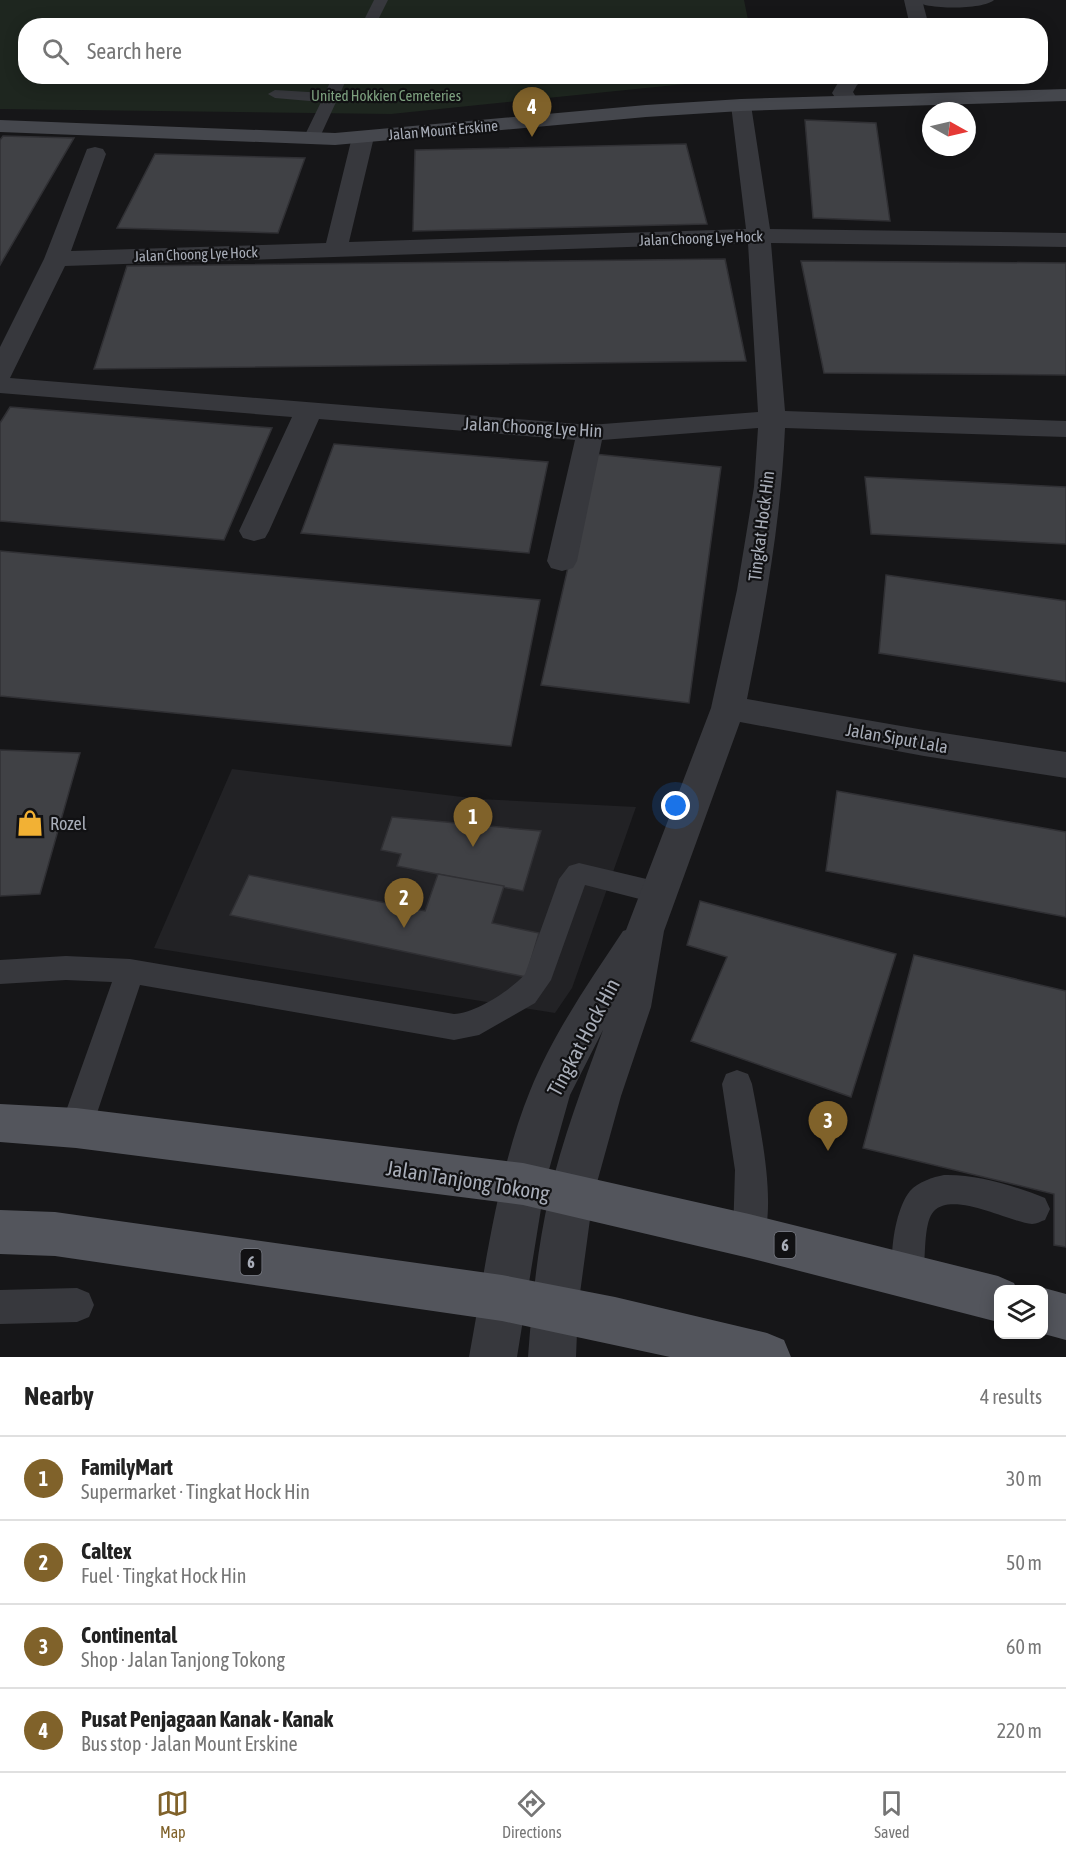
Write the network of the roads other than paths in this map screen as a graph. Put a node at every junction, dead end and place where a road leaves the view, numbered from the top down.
1 (381, 0) edge
2 (913, 0) edge
3 (920, 0) edge
4 (987, 0) edge
5 (372, 18) edge
6 (918, 18) edge
7 (337, 84) edge
8 (847, 84) edge
9 (275, 94) dead end
10 (1066, 95) edge
11 (330, 98) junction
12 (849, 100) junction
13 (741, 105) junction
14 (0, 126) edge
15 (363, 137) junction
16 (311, 139) junction
17 (94, 154) dead end
18 (759, 236) junction
19 (1066, 240) edge
20 (336, 249) junction
21 (56, 259) junction
22 (0, 373) edge
23 (0, 385) edge
24 (309, 410) junction
25 (772, 419) junction
26 (1066, 429) edge
27 (590, 433) junction
28 (254, 531) dead end
29 (562, 561) dead end
30 (728, 708) junction
31 (1066, 765) edge
32 (659, 893) junction
33 (645, 931) junction
34 (130, 971) junction
35 (0, 972) edge
36 (737, 1084) dead end
37 (0, 1123) edge
38 (76, 1128) junction
39 (523, 1184) junction
40 (571, 1197) junction
41 (1034, 1209) dead end
42 (0, 1232) edge
43 (749, 1236) junction
44 (908, 1276) junction
45 (502, 1298) junction
46 (994, 1298) edge
47 (77, 1305) dead end
48 (0, 1307) edge
49 (555, 1308) junction
50 (1048, 1312) edge
51 (1066, 1317) edge
52 (762, 1356) edge
53 (493, 1357) edge
54 (552, 1357) edge

1 - 5 lane
2 - 6 street
3 - 4 lane
7 - 11 lane
8 - 12 street
9 - 11 lane
10 - 12 main road, Jalan Mount Erskine
11 - 16 lane
12 - 13 main road, Jalan Mount Erskine
13 - 15 main road, Jalan Mount Erskine
13 - 18 street, Tingkat Hock Hin
14 - 16 main road, Jalan Mount Erskine
15 - 16 main road, Jalan Mount Erskine
15 - 20 street
17 - 21 street
18 - 19 street, Jalan Choong Lye Hock
18 - 20 street, Jalan Choong Lye Hock
18 - 25 street, Tingkat Hock Hin
20 - 21 street, Jalan Choong Lye Hock
21 - 22 street
23 - 24 street, Jalan Choong Lye Hin
24 - 27 street, Jalan Choong Lye Hin
24 - 28 street
25 - 26 street, Jalan Choong Lye Hin
25 - 27 street, Jalan Choong Lye Hin
25 - 30 street, Tingkat Hock Hin
27 - 29 street
30 - 31 street, Jalan Siput Lala
30 - 32 street, Tingkat Hock Hin
32 - 33 street, Tingkat Hock Hin
32 - 34 lane
33 - 39 street, Tingkat Hock Hin
33 - 40 street, Tingkat Hock Hin
34 - 35 lane
34 - 38 lane
36 - 43 lane
37 - 38 main road, Jalan Tanjong Tokong / 6
38 - 39 main road, Jalan Tanjong Tokong / 6
39 - 40 main road, Jalan Tanjong Tokong / 6
39 - 45 street, Tingkat Hock Hin
40 - 43 main road, Jalan Tanjong Tokong / 6
40 - 49 street, Tingkat Hock Hin
41 - 44 lane
42 - 45 main road, 6
43 - 44 main road, Jalan Tanjong Tokong / 6
44 - 46 main road, Jalan Tanjong Tokong / 6
45 - 49 main road, 6
45 - 53 street, Tingkat Hock Hin
47 - 48 lane
49 - 52 main road, 6
49 - 54 street, Tingkat Hock Hin
50 - 51 main road

